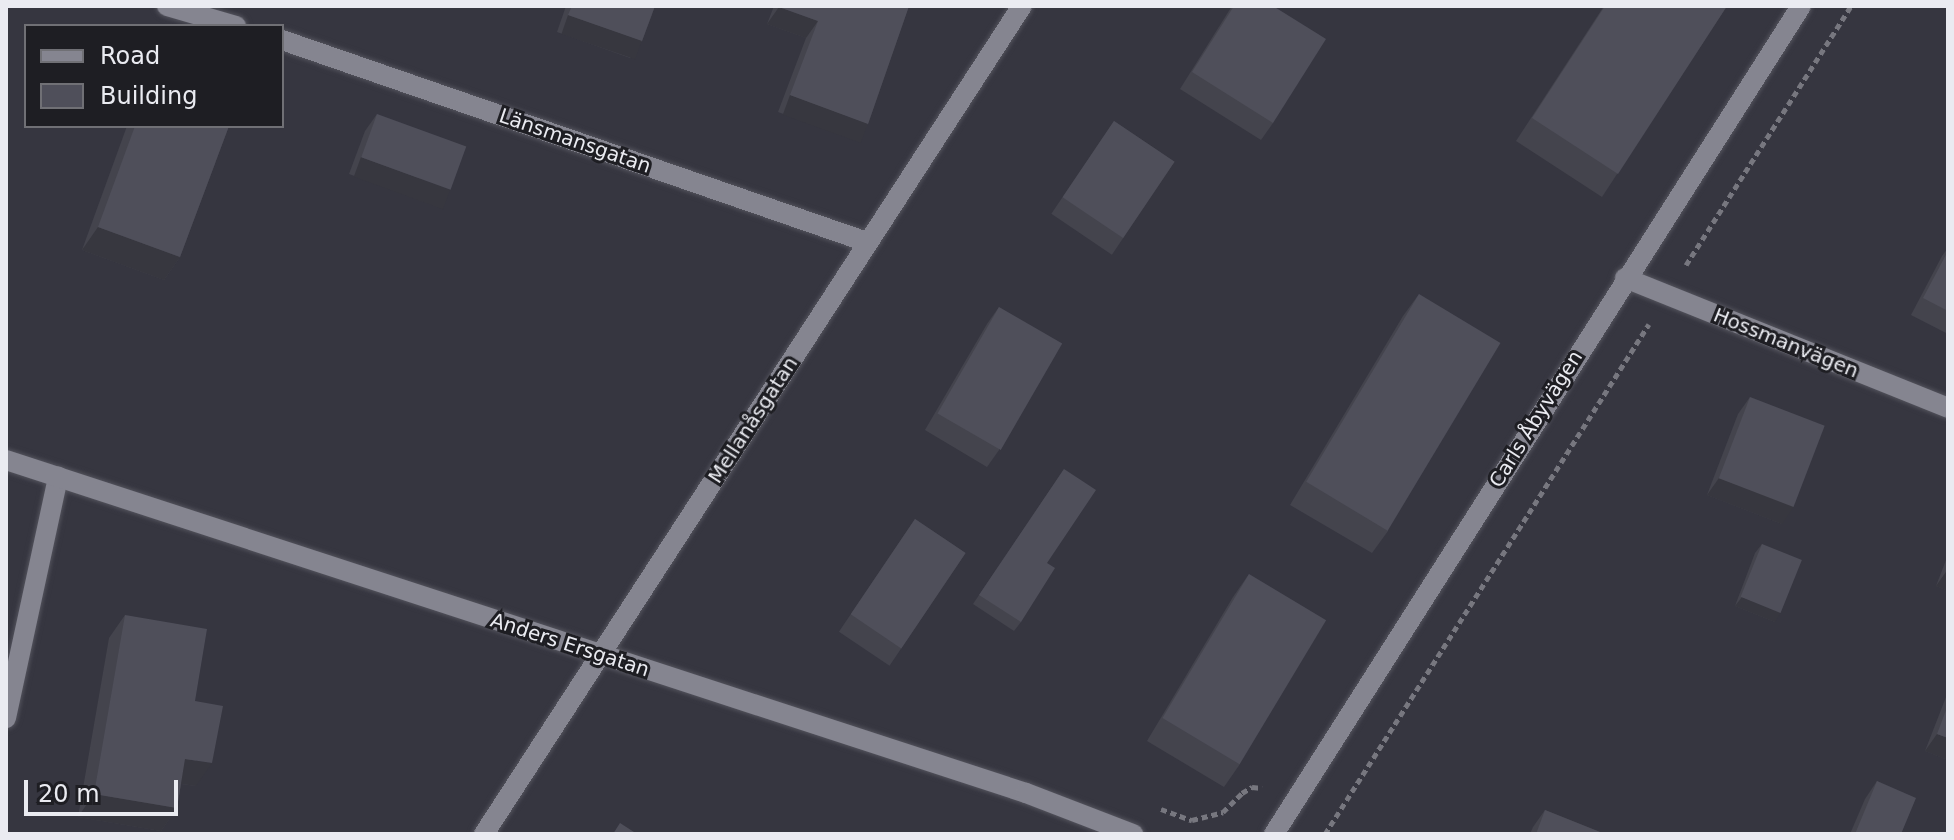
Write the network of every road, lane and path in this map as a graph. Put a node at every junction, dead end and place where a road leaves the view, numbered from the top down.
1 (167, 6) edge
2 (1022, 6) edge
3 (1801, 6) edge
4 (1851, 6) edge
5 (199, 10) edge
6 (231, 24) edge
7 (284, 41) edge
8 (867, 242) junction
9 (1625, 278) junction
10 (1667, 295) junction
11 (1948, 408) edge
12 (6, 460) edge
13 (58, 477) junction
14 (601, 655) junction
15 (6, 718) edge
16 (484, 834) edge
17 (1133, 834) edge
18 (1274, 834) edge
19 (1325, 834) edge

1 - 5 street
2 - 8 street, Mellanåsgatan
3 - 9 street, Carls Åbyvägen
4 - 10 path
5 - 6 street
7 - 8 street, Länsmansgatan
8 - 14 street, Mellanåsgatan
9 - 10 street, Hossmanvägen
9 - 18 street, Carls Åbyvägen
10 - 11 street, Hossmanvägen
10 - 19 path
12 - 13 street, Anders Ersgatan
13 - 14 street, Anders Ersgatan
13 - 15 street
14 - 16 street, Mellanåsgatan
14 - 17 street, Anders Ersgatan

